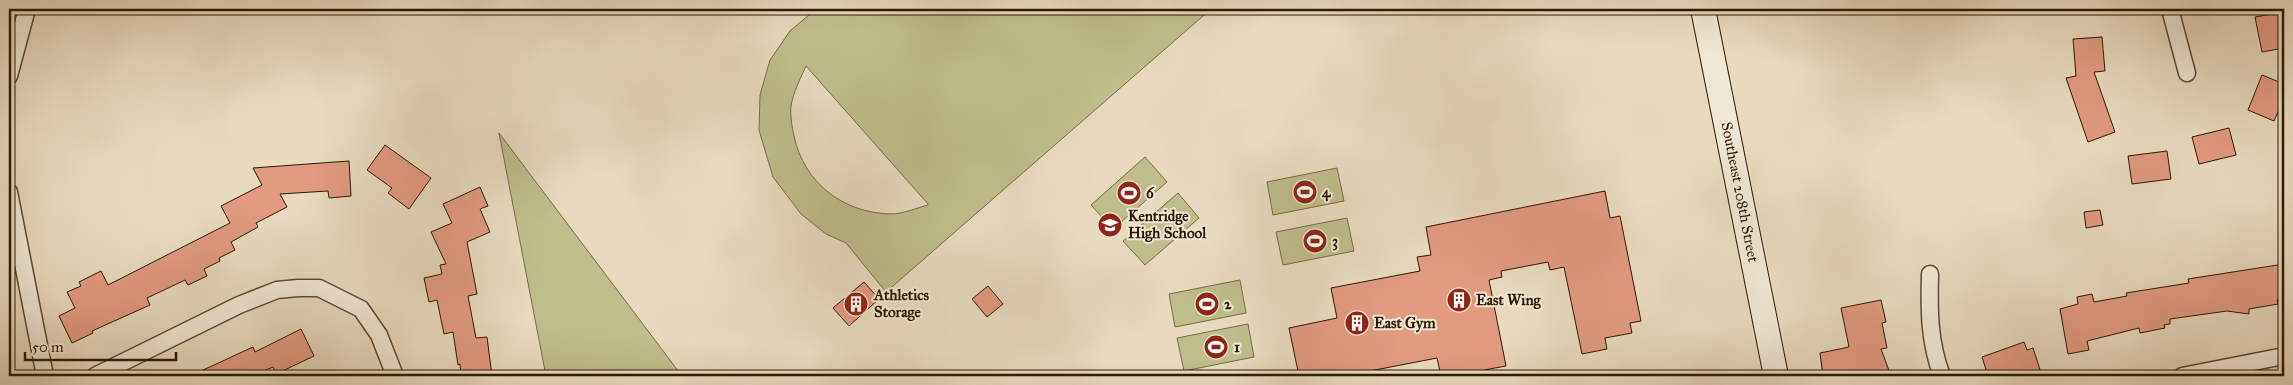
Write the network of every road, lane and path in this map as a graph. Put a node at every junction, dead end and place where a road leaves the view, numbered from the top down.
1 (27, 9) edge
2 (1703, 9) edge
3 (2170, 9) edge
4 (2187, 73) dead end
5 (9, 76) edge
6 (9, 192) edge
7 (1930, 274) dead end
8 (2284, 356) edge
9 (45, 376) edge
10 (95, 376) edge
11 (395, 376) edge
12 (1776, 376) edge
13 (1942, 376) edge
14 (2182, 376) edge

1 - 5 street
2 - 12 main road, Southeast 208th Street
3 - 4 street
6 - 9 street
7 - 13 street
8 - 14 street
10 - 11 street

